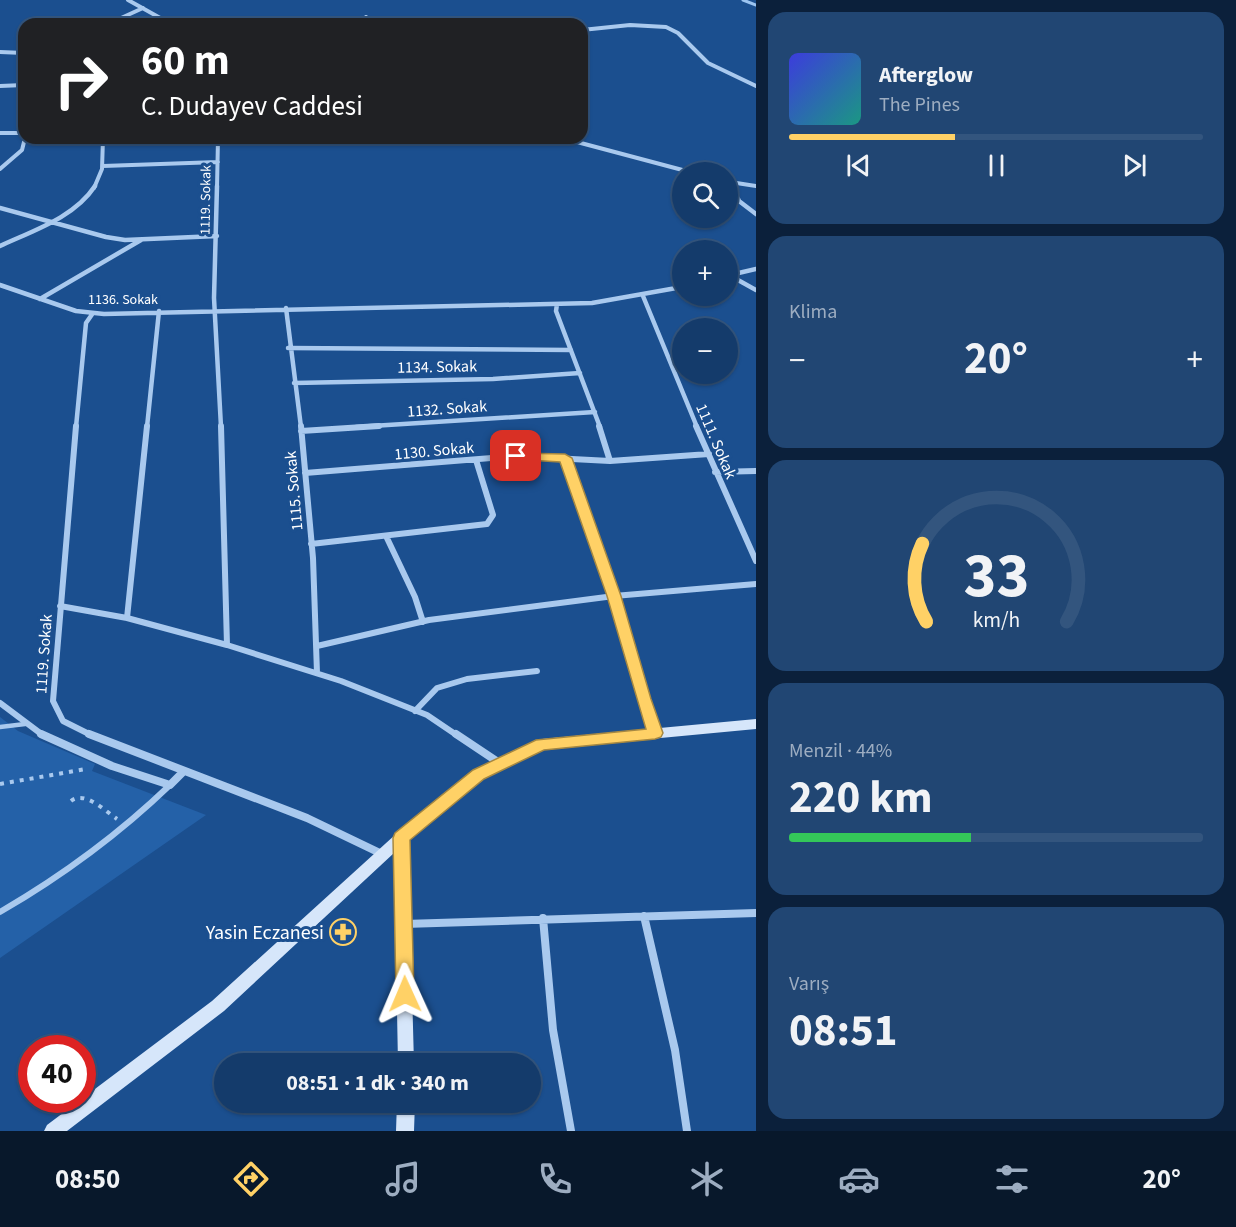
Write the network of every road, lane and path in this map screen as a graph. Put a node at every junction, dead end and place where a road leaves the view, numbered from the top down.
1 (128, 0) edge
2 (142, 8) junction
3 (121, 18) edge
4 (160, 18) edge
5 (588, 30) edge
6 (0, 52) edge
7 (18, 53) edge
8 (18, 85) edge
9 (0, 86) edge
10 (756, 86) edge
11 (0, 133) edge
12 (18, 133) edge
13 (24, 144) edge
14 (103, 144) edge
15 (218, 144) edge
16 (585, 144) edge
17 (218, 162) junction
18 (102, 166) junction
19 (672, 167) edge
20 (0, 169) edge
21 (738, 183) edge
22 (756, 186) edge
23 (738, 200) edge
24 (0, 208) edge
25 (756, 214) edge
26 (49, 222) junction
27 (217, 236) junction
28 (141, 240) junction
29 (0, 246) edge
30 (756, 269) edge
31 (738, 273) edge
32 (738, 280) edge
33 (0, 285) edge
34 (672, 289) edge
35 (756, 290) edge
36 (644, 296) junction
37 (40, 299) junction
38 (557, 304) junction
39 (286, 308) junction
40 (159, 311) junction
41 (215, 311) junction
42 (93, 313) junction
43 (288, 348) junction
44 (571, 350) junction
45 (580, 374) junction
46 (294, 383) junction
47 (595, 412) junction
48 (301, 431) junction
49 (709, 454) junction
50 (565, 458) junction
51 (477, 460) junction
52 (610, 461) junction
53 (756, 471) edge
54 (715, 472) junction
55 (305, 473) junction
56 (386, 536) junction
57 (311, 544) junction
58 (756, 561) edge
59 (756, 584) edge
60 (614, 596) junction
61 (60, 606) junction
62 (126, 618) junction
63 (423, 622) junction
64 (227, 645) junction
65 (317, 646) junction
66 (537, 671) dead end
67 (317, 672) junction
68 (0, 703) edge
69 (416, 711) junction
70 (756, 723) edge
71 (25, 724) junction
72 (0, 726) edge
73 (655, 733) junction
74 (501, 764) junction
75 (112, 766) junction
76 (184, 771) junction
77 (0, 784) edge
78 (170, 785) junction
79 (71, 801) dead end
80 (125, 826) junction
81 (401, 838) junction
82 (383, 854) junction
83 (0, 912) edge
84 (756, 913) edge
85 (644, 916) junction
86 (543, 918) junction
87 (404, 924) junction
88 (406, 1053) edge
89 (406, 1113) edge
90 (53, 1131) edge
91 (405, 1131) edge
92 (571, 1131) edge
93 (687, 1131) edge

1 - 2 street
2 - 3 street
2 - 4 street
5 - 10 street
6 - 7 street
8 - 9 street
11 - 12 street
13 - 20 street
14 - 18 street
15 - 17 street, 1119. Sokak
16 - 19 street
17 - 18 street
17 - 27 street, 1119. Sokak
18 - 26 street
21 - 22 street
23 - 25 street
24 - 26 street
26 - 28 street
26 - 29 street
27 - 28 street
27 - 41 street, 1119. Sokak
28 - 37 street
30 - 31 street
32 - 35 street
33 - 37 street, 1136. Sokak
34 - 36 street, 1136. Sokak
36 - 38 street, 1136. Sokak
36 - 49 street, 1111. Sokak
37 - 42 street, 1136. Sokak
38 - 39 street, 1136. Sokak
38 - 44 street
39 - 41 street, 1136. Sokak
39 - 43 street, 1115. Sokak
40 - 41 street, 1136. Sokak
40 - 42 street, 1136. Sokak
40 - 62 street
41 - 64 street, 1119. Sokak
42 - 61 street, 1119. Sokak
43 - 44 street
43 - 46 street, 1115. Sokak
44 - 45 street
45 - 46 street, 1134. Sokak
45 - 47 street
46 - 48 street, 1115. Sokak
47 - 48 street, 1132. Sokak
47 - 52 street
48 - 55 street, 1115. Sokak
49 - 52 street, 1130. Sokak
49 - 54 street, 1111. Sokak
50 - 51 street, 1130. Sokak
50 - 52 street, 1130. Sokak
50 - 60 street
51 - 55 street, 1130. Sokak
51 - 56 street
53 - 54 street
54 - 58 street, 1111. Sokak
55 - 57 street, 1115. Sokak
56 - 57 street
56 - 63 street
57 - 65 street, 1115. Sokak
59 - 60 street
60 - 63 street
60 - 73 street
61 - 62 street
61 - 76 street, 1119. Sokak
62 - 64 street
63 - 65 street
64 - 67 street
65 - 67 street, 1115. Sokak
66 - 69 street
67 - 69 street
68 - 71 street
69 - 74 street
70 - 73 street
71 - 72 lane
71 - 75 street
73 - 74 street
74 - 81 street
75 - 77 path
75 - 78 street
76 - 78 street
76 - 82 street, 1119. Sokak
78 - 80 lane
79 - 80 path
80 - 83 lane
81 - 82 street
81 - 87 street
82 - 90 street
84 - 85 street
85 - 86 street
85 - 93 street
86 - 87 street
86 - 92 street
87 - 88 street
89 - 91 street

